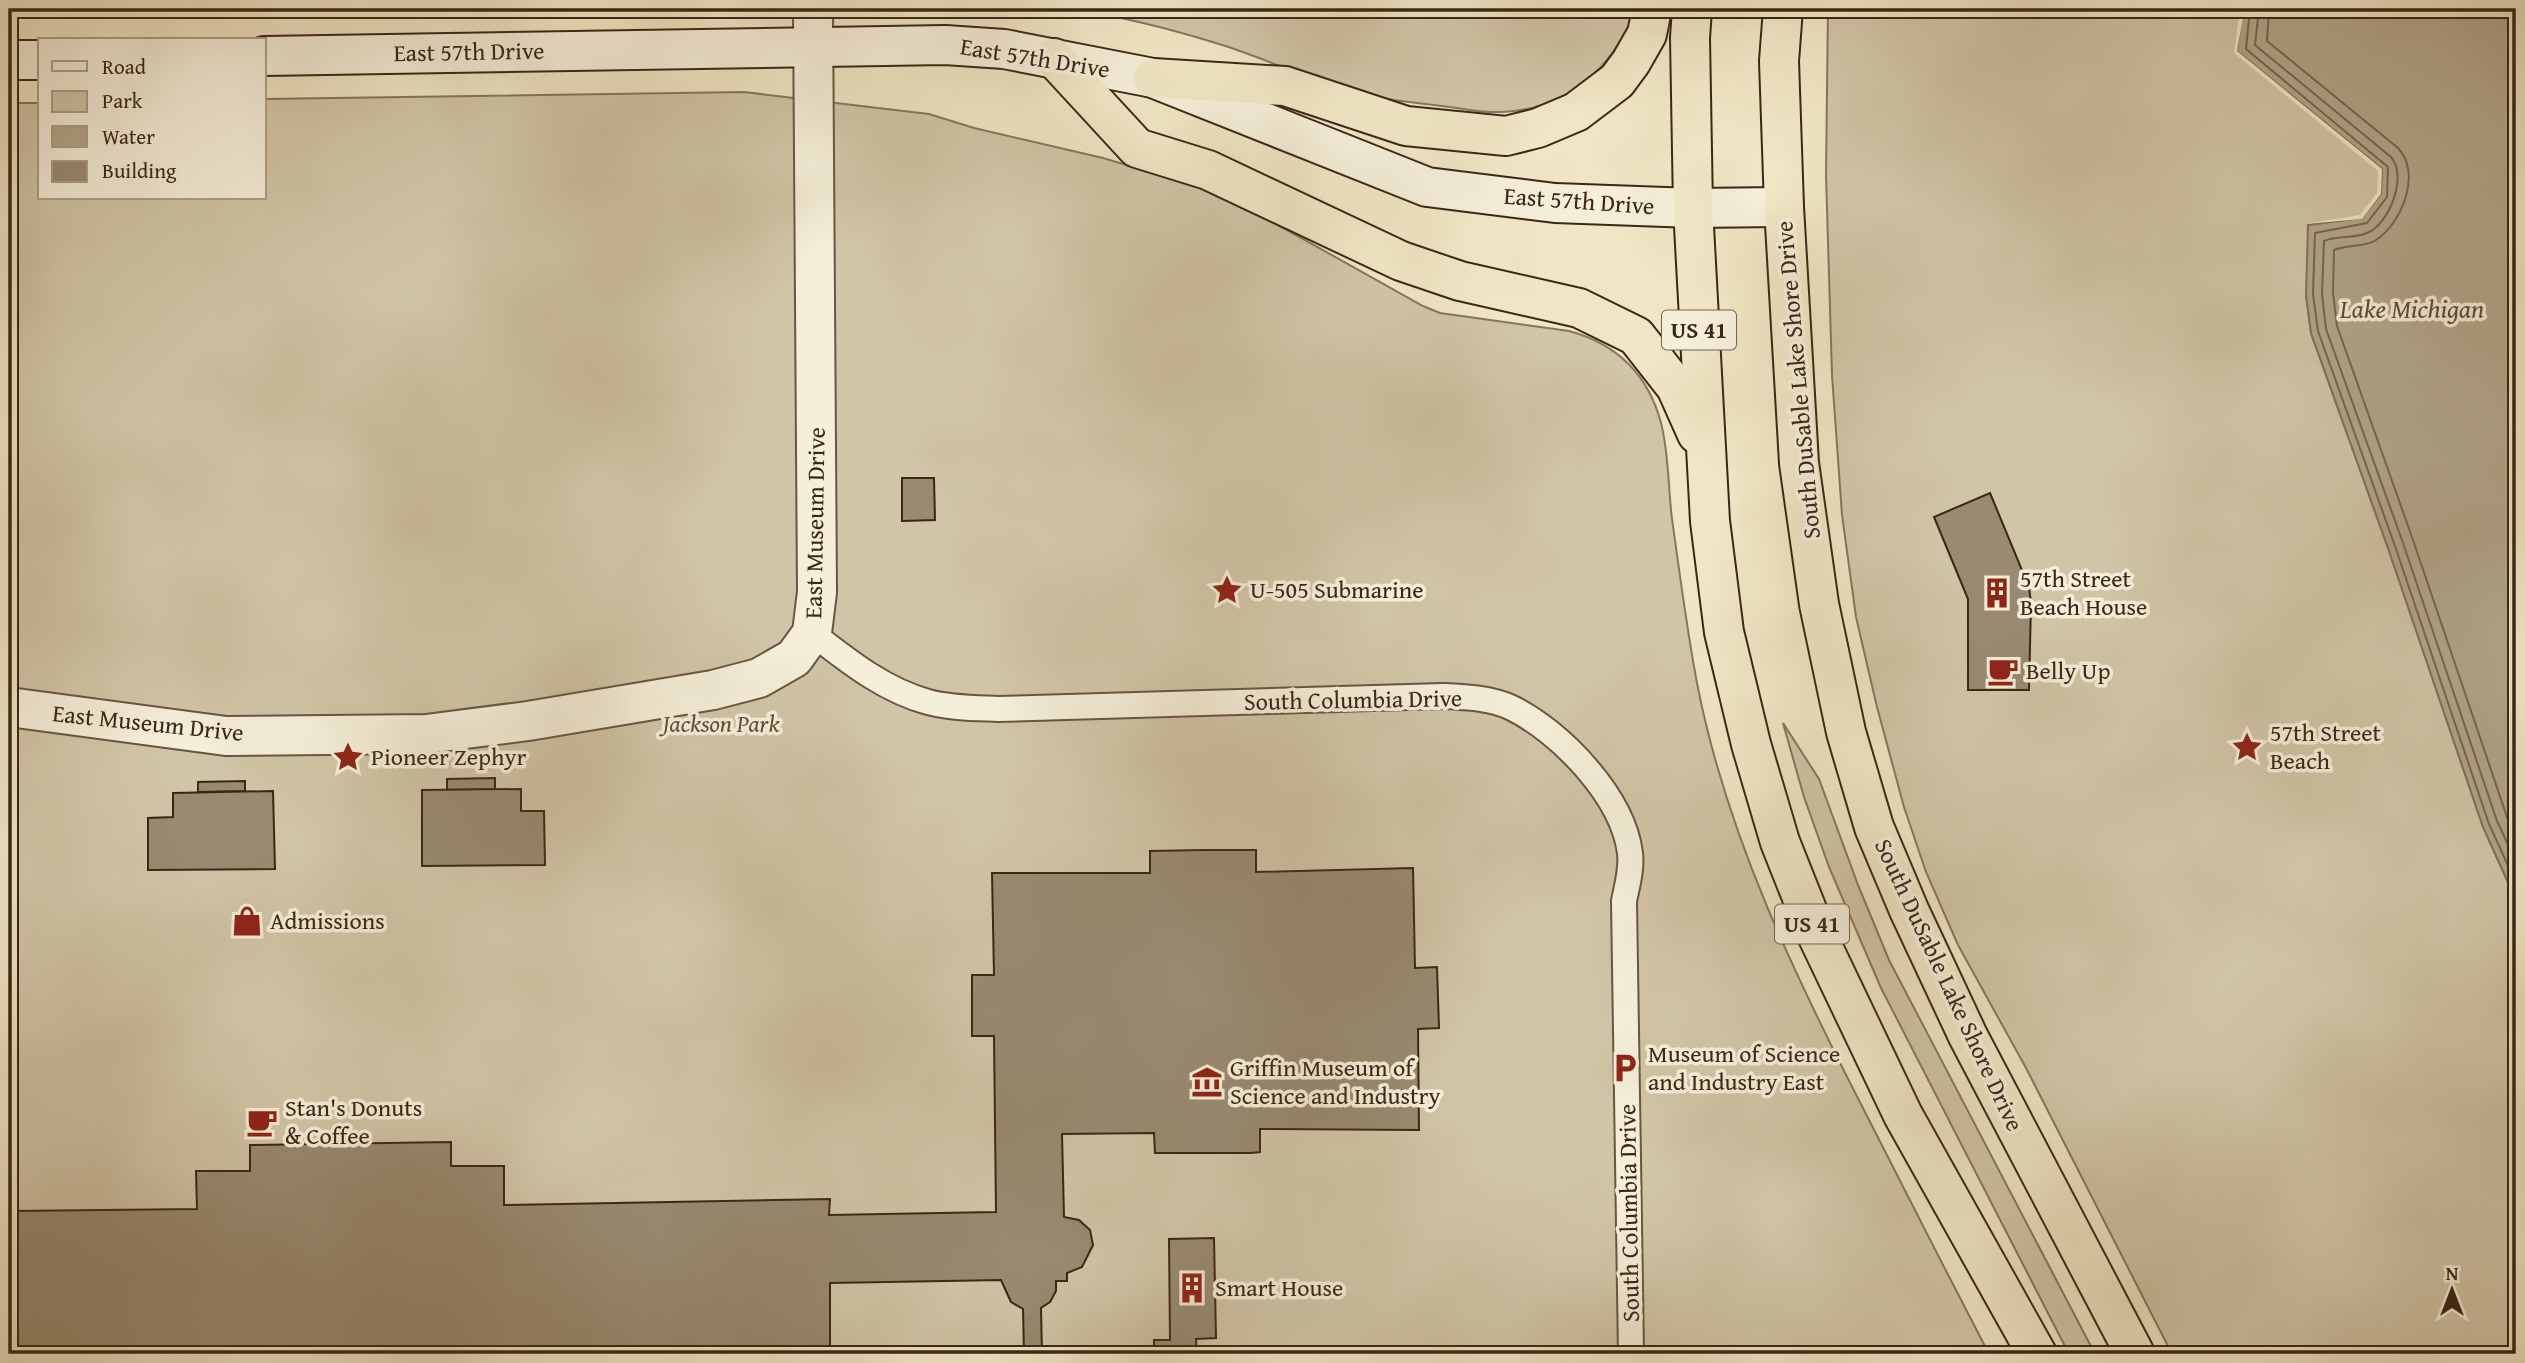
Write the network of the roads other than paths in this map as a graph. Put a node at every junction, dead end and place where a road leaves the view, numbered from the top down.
1 (813, 9) edge
2 (1652, 9) edge
3 (1692, 9) edge
4 (1783, 9) edge
5 (814, 46) junction
6 (266, 56) edge
7 (1054, 58) junction
8 (9, 60) edge
9 (38, 60) edge
10 (1153, 78) junction
11 (1784, 207) junction
12 (1693, 208) junction
13 (1705, 452) junction
14 (812, 633) junction
15 (9, 706) edge
16 (1632, 1354) edge
17 (2037, 1354) edge
18 (2136, 1354) edge

1 - 5 main road, East Museum Drive
2 - 10 highway
3 - 12 highway, US 41
4 - 11 highway, South DuSable Lake Shore Drive
5 - 6 main road, East 57th Drive
5 - 7 main road, East 57th Drive
5 - 14 main road, East Museum Drive
7 - 10 main road, East 57th Drive
7 - 13 highway
8 - 9 main road
10 - 12 main road, East 57th Drive
11 - 12 main road, East 57th Drive
11 - 18 highway, South DuSable Lake Shore Drive
12 - 13 highway, US 41
13 - 17 highway, US 41
14 - 15 main road, East Museum Drive
14 - 16 lane, South Columbia Drive

